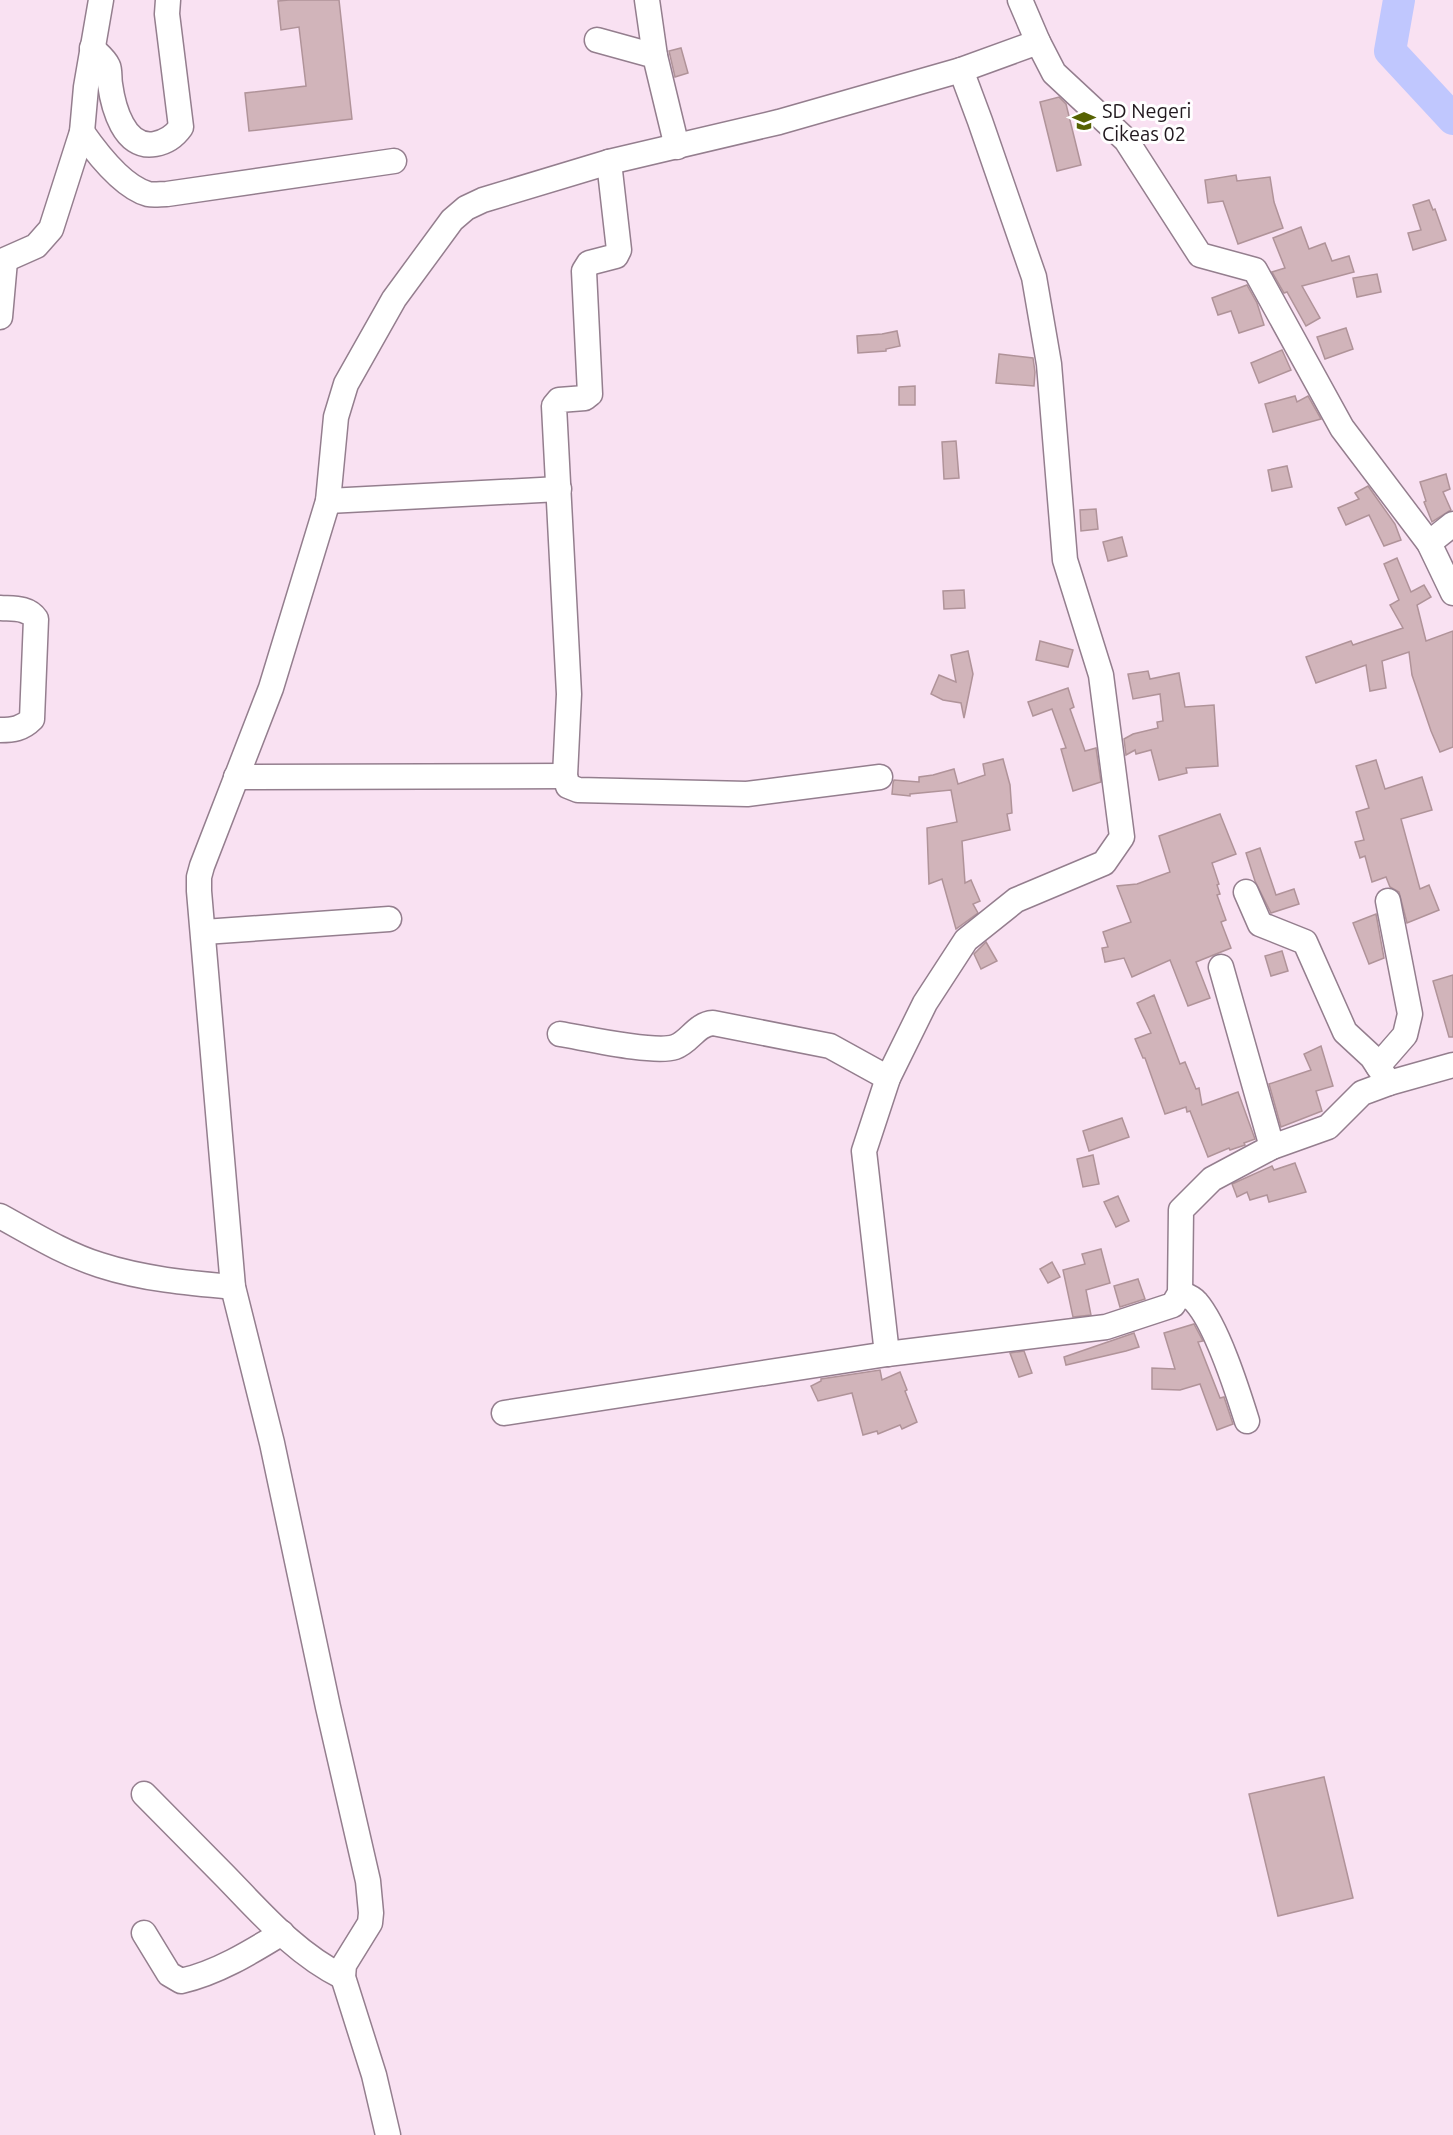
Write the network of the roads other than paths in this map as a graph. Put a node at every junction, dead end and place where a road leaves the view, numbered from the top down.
1 (101, 0) edge
2 (168, 0) edge
3 (646, 0) edge
4 (1020, 0) edge
5 (597, 40) dead end
6 (1038, 42) junction
7 (92, 48) junction
8 (655, 56) junction
9 (961, 70) junction
10 (82, 132) junction
11 (677, 147) junction
12 (394, 162) dead end
13 (609, 162) junction
14 (2, 261) edge
15 (0, 317) edge
16 (559, 489) junction
17 (328, 501) junction
18 (1453, 524) edge
19 (1429, 543) junction
20 (1453, 593) edge
21 (0, 608) edge
22 (0, 730) edge
23 (565, 776) junction
24 (236, 777) junction
25 (879, 777) dead end
26 (1246, 892) dead end
27 (1388, 901) dead end
28 (389, 919) dead end
29 (204, 932) junction
30 (1221, 967) dead end
31 (560, 1034) dead end
32 (1453, 1065) edge
33 (1384, 1075) junction
34 (888, 1078) junction
35 (1272, 1148) junction
36 (0, 1216) edge
37 (233, 1287) junction
38 (1180, 1293) junction
39 (887, 1354) junction
40 (504, 1413) dead end
41 (1247, 1420) dead end
42 (144, 1794) dead end
43 (144, 1933) dead end
44 (282, 1933) junction
45 (344, 1971) junction
46 (388, 2135) edge

1 - 7 street
2 - 7 street
3 - 8 street
4 - 6 street
5 - 8 street
6 - 9 street
6 - 19 street
7 - 10 street
8 - 11 street
9 - 11 street
9 - 34 street
10 - 12 street
10 - 14 street
11 - 13 street
13 - 16 street
13 - 17 street
14 - 15 street
16 - 17 street
16 - 23 street
17 - 24 street
18 - 19 street
19 - 20 street
21 - 22 street
23 - 24 street
23 - 25 street
24 - 29 street
26 - 33 street
27 - 33 street
28 - 29 street
29 - 37 street
30 - 35 street
31 - 34 street
32 - 33 street
33 - 35 street
34 - 39 street
35 - 38 street
36 - 37 street
37 - 45 street
38 - 39 street
38 - 41 street
39 - 40 street
42 - 44 street
43 - 44 street
44 - 45 street
45 - 46 street

